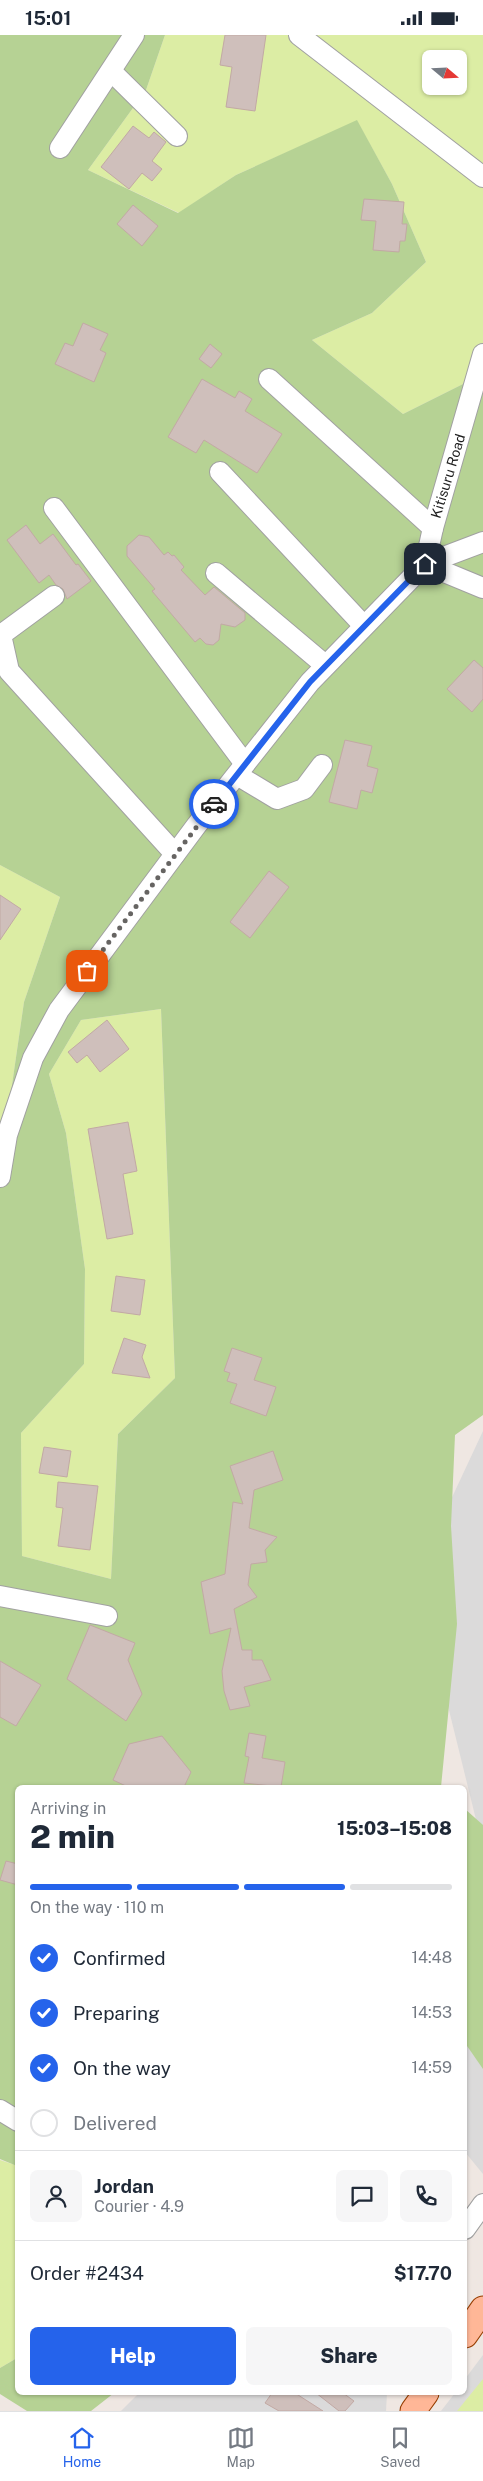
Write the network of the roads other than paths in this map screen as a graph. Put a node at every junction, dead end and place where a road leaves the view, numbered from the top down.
1 (134, 35) edge
2 (298, 35) edge
3 (111, 71) junction
4 (177, 136) dead end
5 (60, 148) dead end
6 (483, 177) edge
7 (483, 354) edge
8 (269, 379) dead end
9 (220, 472) dead end
10 (54, 508) dead end
11 (433, 528) junction
12 (483, 542) edge
13 (425, 564) junction
14 (216, 573) dead end
15 (483, 588) edge
16 (54, 596) dead end
17 (364, 627) junction
18 (326, 665) junction
19 (322, 765) dead end
20 (241, 770) junction
21 (175, 854) junction
22 (3, 1131) edge
23 (0, 1174) edge
24 (0, 1596) edge
25 (107, 1616) dead end
26 (0, 2110) edge
27 (15, 2119) edge
28 (483, 2204) edge
29 (467, 2226) edge
30 (483, 2309) edge
31 (467, 2332) edge

1 - 3 street
2 - 6 street
3 - 4 street
3 - 5 street
7 - 11 street, Kitisuru Road
8 - 11 street
9 - 17 street
10 - 20 street
11 - 13 street, Kitisuru Road
12 - 13 street
13 - 15 street
13 - 17 street
14 - 18 street
16 - 21 street
17 - 18 street
18 - 20 street
19 - 20 street
20 - 21 street
21 - 22 street
22 - 23 street
24 - 25 street
26 - 27 street
28 - 29 street
30 - 31 main road

